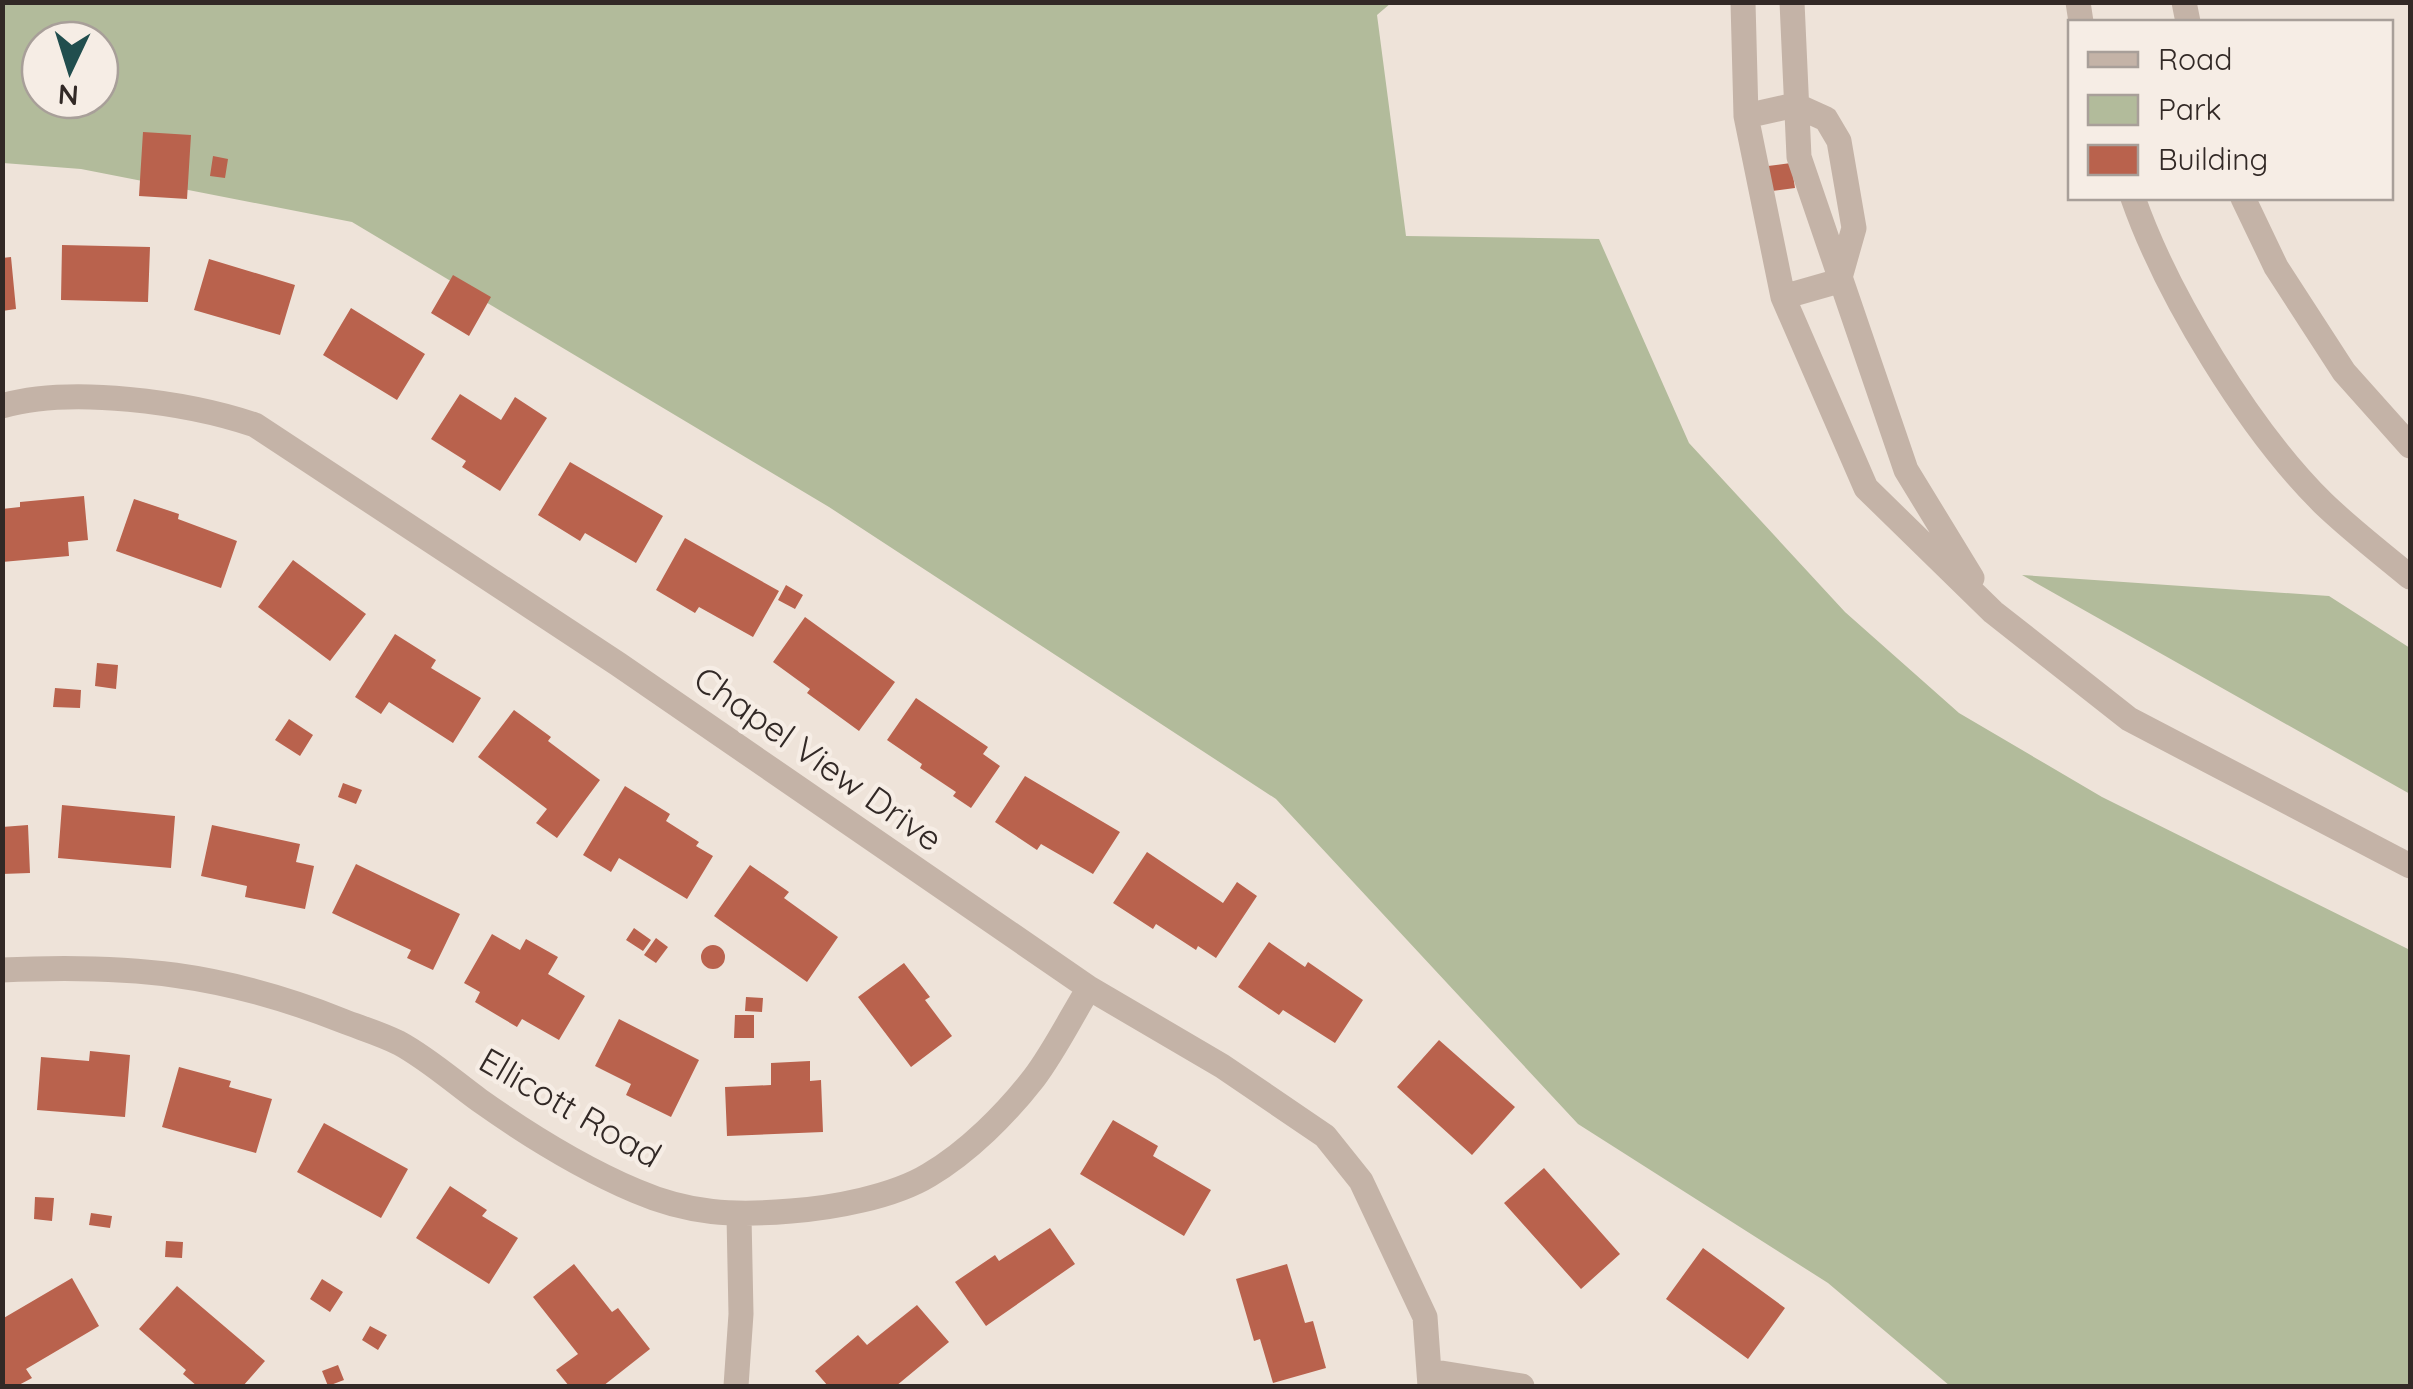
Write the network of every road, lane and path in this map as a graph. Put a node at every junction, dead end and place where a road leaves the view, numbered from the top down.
1 (1743, 2) edge
2 (1792, 2) edge
3 (1795, 105) junction
4 (1746, 116) junction
5 (2133, 200) edge
6 (2244, 200) edge
7 (1838, 280) junction
8 (1782, 297) junction
9 (2, 406) edge
10 (2410, 446) edge
11 (2410, 578) edge
12 (1993, 612) junction
13 (2410, 866) edge
14 (2, 970) edge
15 (1089, 988) junction
16 (739, 1216) junction
17 (1429, 1379) edge
18 (736, 1386) edge
19 (1522, 1386) edge

1 - 4 street
2 - 3 street
3 - 4 street
3 - 7 street
3 - 7 street
4 - 8 street
5 - 11 street
6 - 10 street
7 - 8 street
7 - 12 street
8 - 12 street
9 - 15 street, Chapel View Drive
12 - 13 street
14 - 16 street, Ellicott Road
15 - 16 street, Ellicott Road
15 - 17 street, Chapel View Drive
16 - 18 street
17 - 19 street

